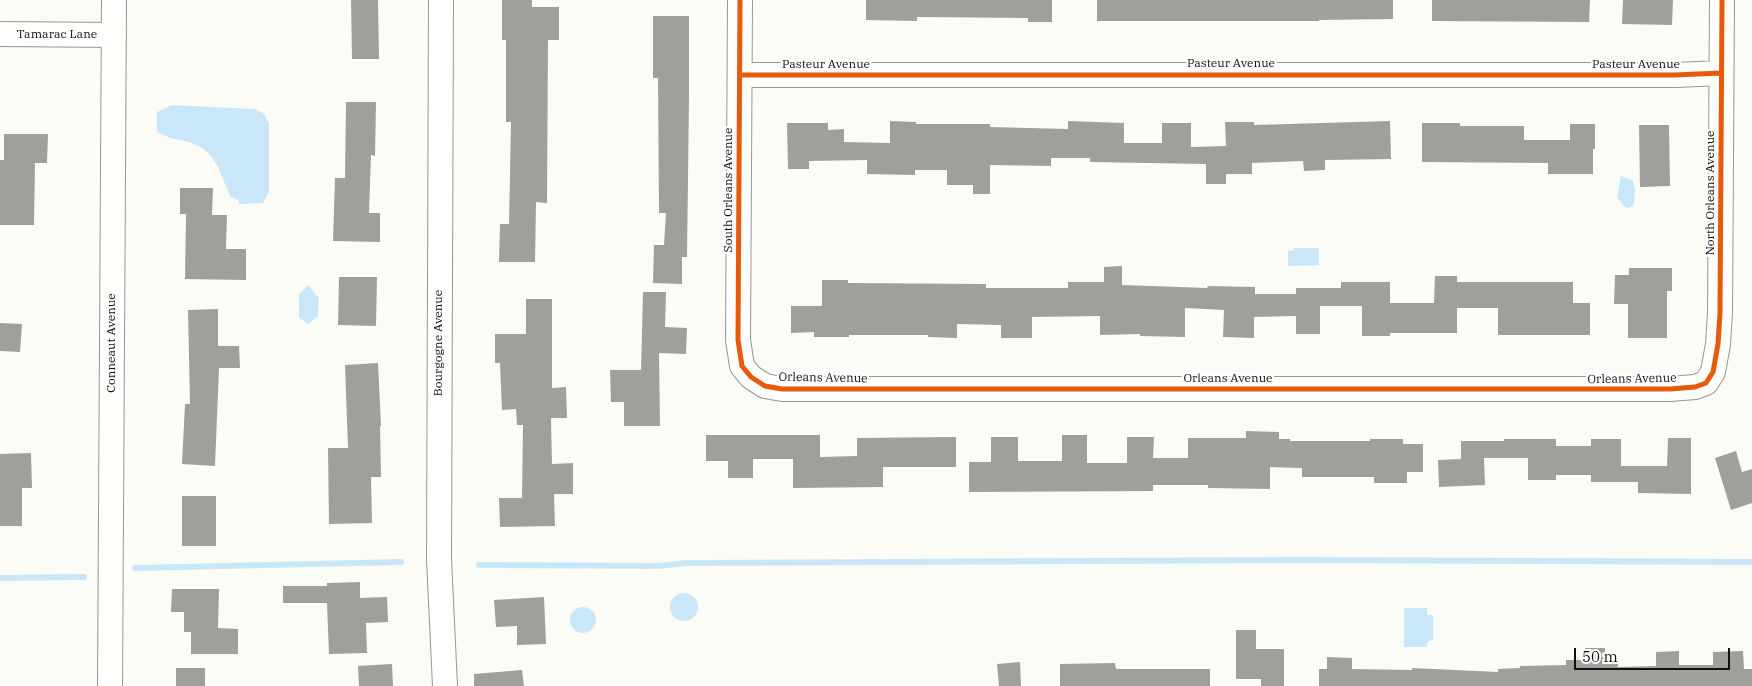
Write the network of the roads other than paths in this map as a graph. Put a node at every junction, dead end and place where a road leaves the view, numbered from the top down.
1 (114, 0) edge
2 (441, 0) edge
3 (740, 0) edge
4 (1722, 0) edge
5 (0, 34) edge
6 (114, 35) junction
7 (1722, 73) junction
8 (740, 75) junction
9 (750, 377) joint
10 (1706, 383) joint
11 (110, 686) edge
12 (445, 686) edge

1 - 6 street, Conneaut Avenue
2 - 12 street, Bourgogne Avenue
3 - 8 street, South Orleans Avenue
4 - 7 street, North Orleans Avenue
5 - 6 street, Tamarac Lane
6 - 11 street, Conneaut Avenue
7 - 8 street, Pasteur Avenue
7 - 10 street, North Orleans Avenue
8 - 9 street, South Orleans Avenue
9 - 10 street, Orleans Avenue

